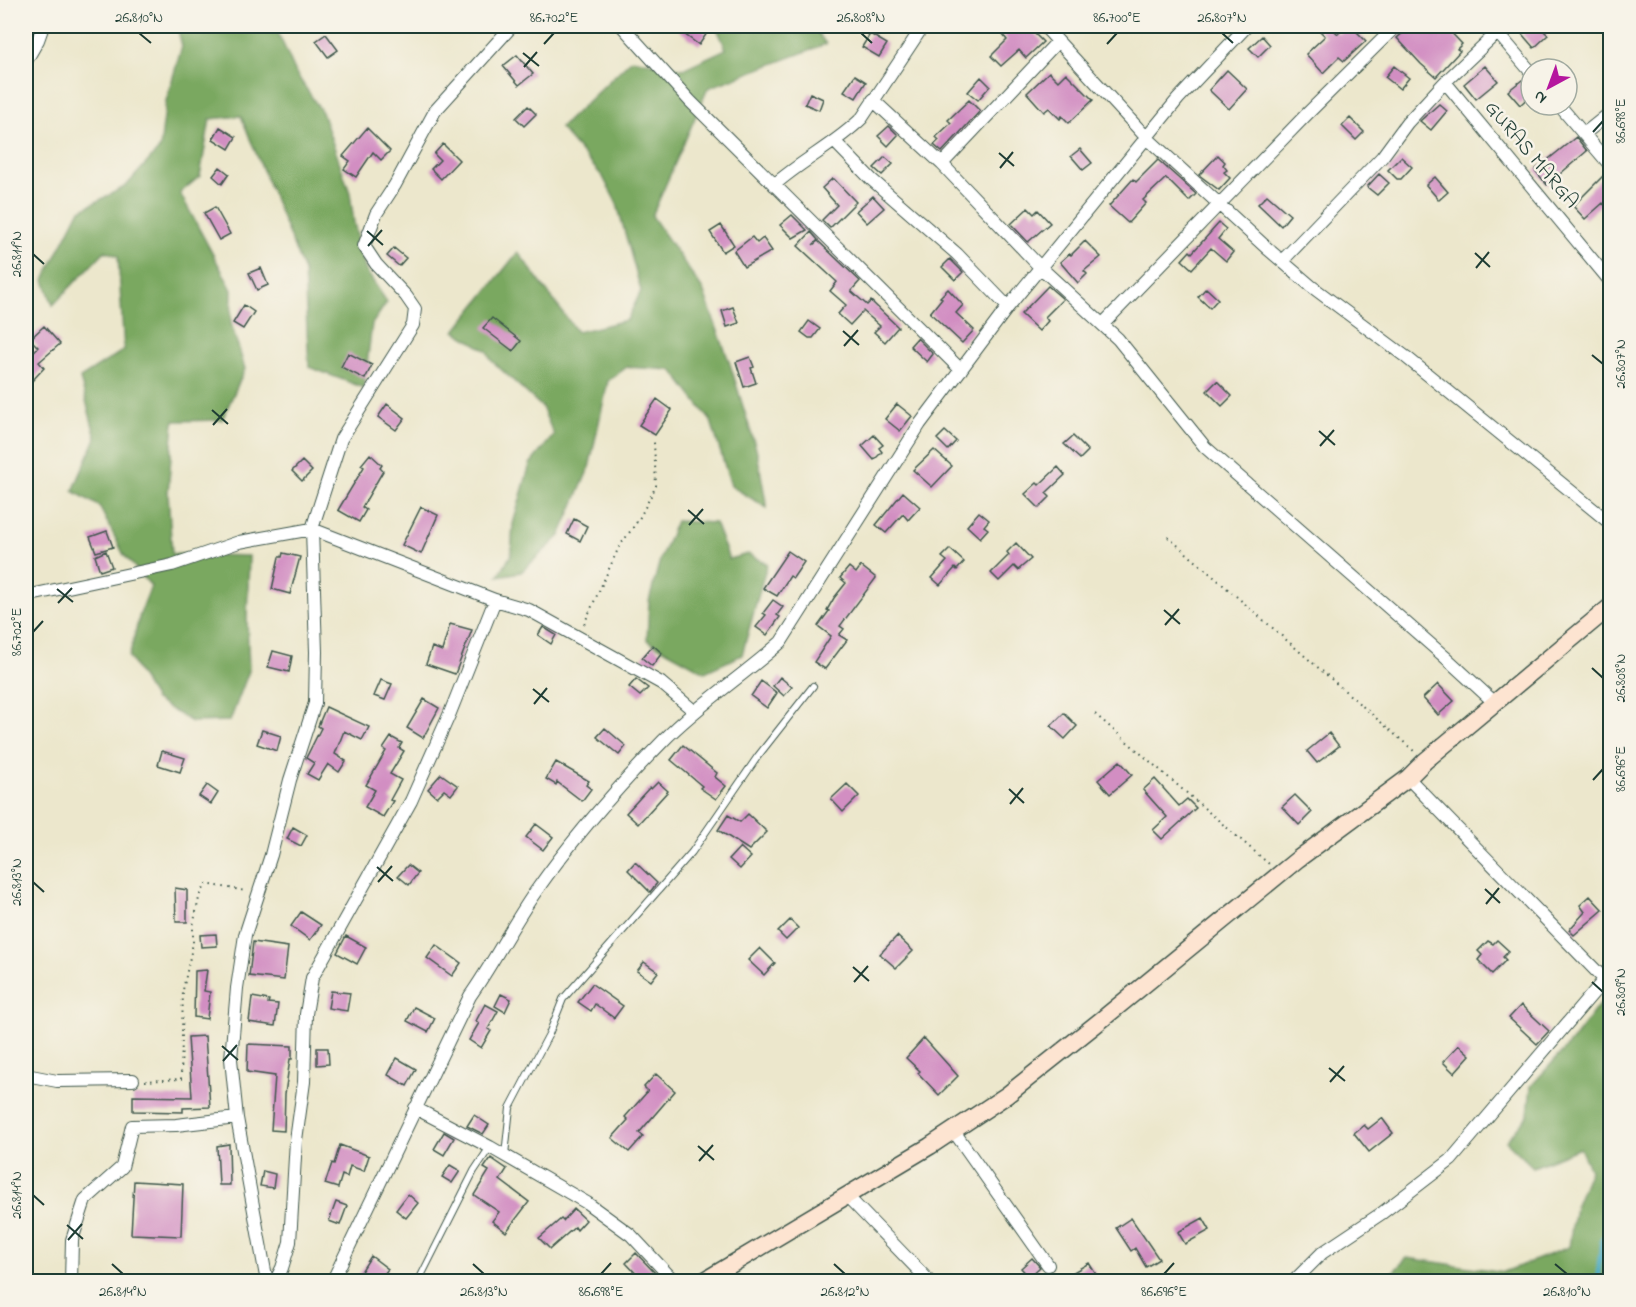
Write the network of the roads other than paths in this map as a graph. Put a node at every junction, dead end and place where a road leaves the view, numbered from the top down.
1 (43, 26) edge
2 (512, 26) edge
3 (622, 26) edge
4 (923, 26) edge
5 (1044, 26) edge
6 (1247, 26) edge
7 (1396, 26) edge
8 (1500, 29) edge
9 (1058, 42) junction
10 (1520, 57) edge
11 (26, 61) edge
12 (1445, 82) junction
13 (873, 100) junction
14 (1611, 113) edge
15 (1569, 117) edge
16 (1584, 134) junction
17 (1146, 137) junction
18 (834, 141) junction
19 (942, 164) junction
20 (1611, 165) edge
21 (774, 184) junction
22 (1219, 204) junction
23 (1282, 261) junction
24 (1040, 267) junction
25 (1611, 281) edge
26 (1008, 307) junction
27 (1103, 324) junction
28 (961, 370) junction
29 (1611, 523) edge
30 (312, 529) junction
31 (26, 596) edge
32 (495, 600) junction
33 (1611, 607) edge
34 (813, 686) dead end
35 (1495, 703) junction
36 (694, 711) junction
37 (1408, 778) junction
38 (1608, 976) edge
39 (26, 1075) edge
40 (133, 1080) road end
41 (415, 1108) junction
42 (237, 1118) junction
43 (953, 1130) junction
44 (490, 1147) junction
45 (505, 1155) junction
46 (846, 1195) junction
47 (1048, 1265) dead end
48 (71, 1281) edge
49 (267, 1281) edge
50 (275, 1281) edge
51 (332, 1281) edge
52 (418, 1281) edge
53 (675, 1281) edge
54 (702, 1281) edge
55 (930, 1281) edge
56 (1293, 1281) edge

1 - 11 street
2 - 30 street
3 - 21 street
4 - 13 street
5 - 9 street
6 - 17 street
7 - 22 street
8 - 10 street
8 - 12 street
9 - 17 street
9 - 19 street
12 - 23 street
12 - 25 street, GURAS MARGA
13 - 18 street
13 - 19 street
14 - 16 street
15 - 16 street
16 - 20 street
17 - 22 street
17 - 24 street
18 - 21 street
18 - 26 street
19 - 24 street
21 - 28 street
22 - 23 street
22 - 27 street
23 - 29 street
24 - 26 street
24 - 27 street
26 - 28 street
27 - 35 street
28 - 36 street
30 - 31 street
30 - 32 street
30 - 42 street
32 - 36 street
32 - 50 street
33 - 35 main road
34 - 45 lane
35 - 37 main road
36 - 41 street
37 - 38 street
37 - 43 main road
38 - 56 street
39 - 40 street
41 - 44 street
41 - 51 street
42 - 48 street
42 - 49 street
43 - 46 main road
43 - 47 street
44 - 45 street
44 - 52 lane
45 - 53 street
46 - 54 main road
46 - 55 street

